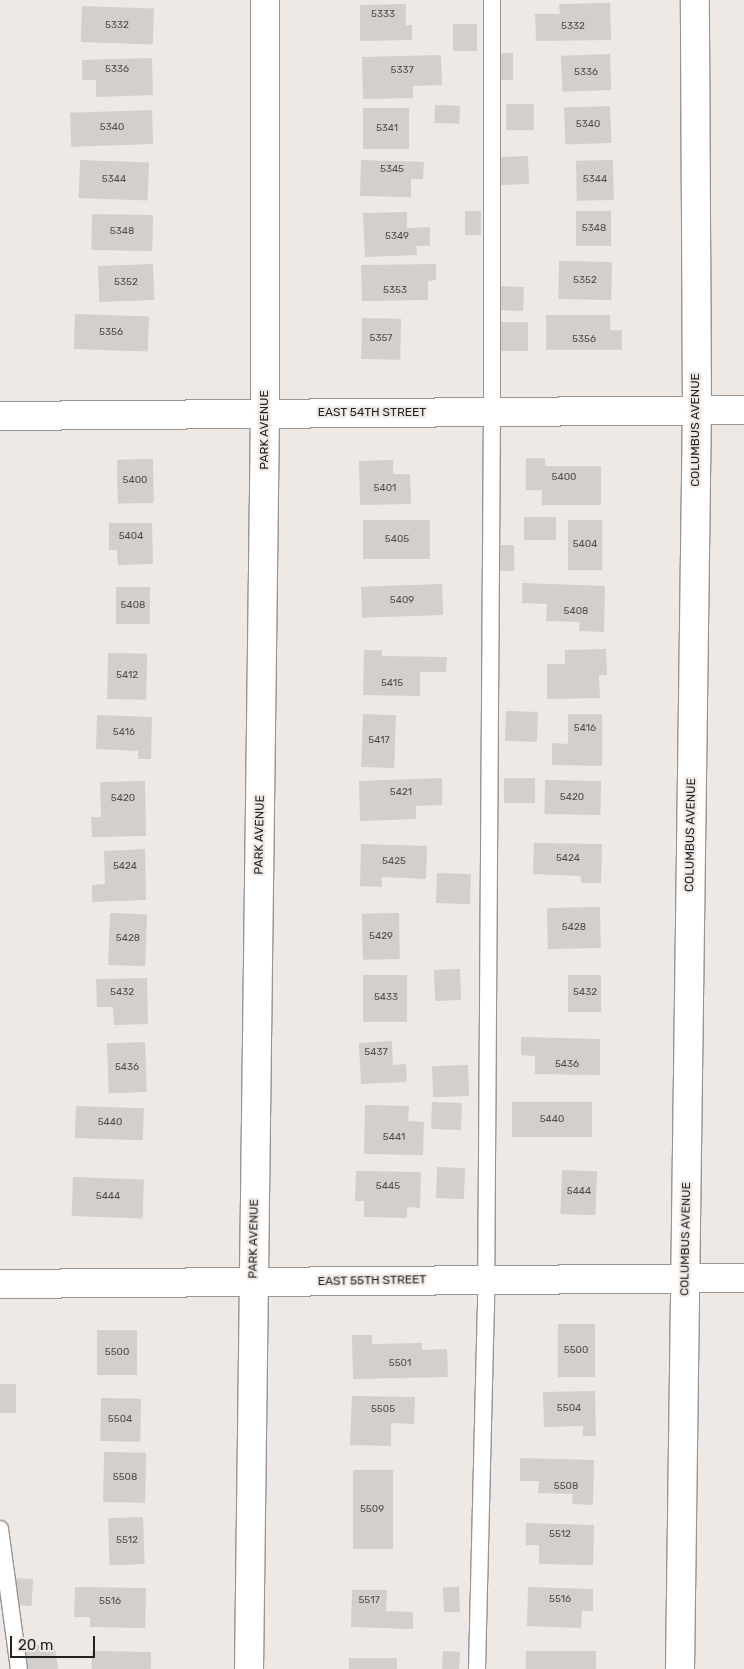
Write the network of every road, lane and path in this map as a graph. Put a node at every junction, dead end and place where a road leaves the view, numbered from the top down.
1 (265, 0) edge
2 (492, 0) edge
3 (695, 0) edge
4 (697, 410) junction
5 (744, 410) edge
6 (492, 412) junction
7 (265, 414) junction
8 (0, 416) edge
9 (685, 1278) junction
10 (744, 1278) edge
11 (485, 1280) junction
12 (254, 1282) junction
13 (0, 1284) edge
14 (0, 1529) edge
15 (19, 1669) edge
16 (249, 1669) edge
17 (477, 1669) edge
18 (680, 1669) edge

1 - 7 street, PARK AVENUE
2 - 6 lane
3 - 4 street, COLUMBUS AVENUE
4 - 5 street, EAST 54TH STREET
4 - 6 street, EAST 54TH STREET
4 - 9 street, COLUMBUS AVENUE
6 - 7 street, EAST 54TH STREET
6 - 11 lane
7 - 8 street, EAST 54TH STREET
7 - 12 street, PARK AVENUE
9 - 10 street, EAST 55TH STREET
9 - 11 street, EAST 55TH STREET
9 - 18 street, COLUMBUS AVENUE
11 - 12 street, EAST 55TH STREET
11 - 17 lane
12 - 13 street, EAST 55TH STREET
12 - 16 street, PARK AVENUE
14 - 15 lane

